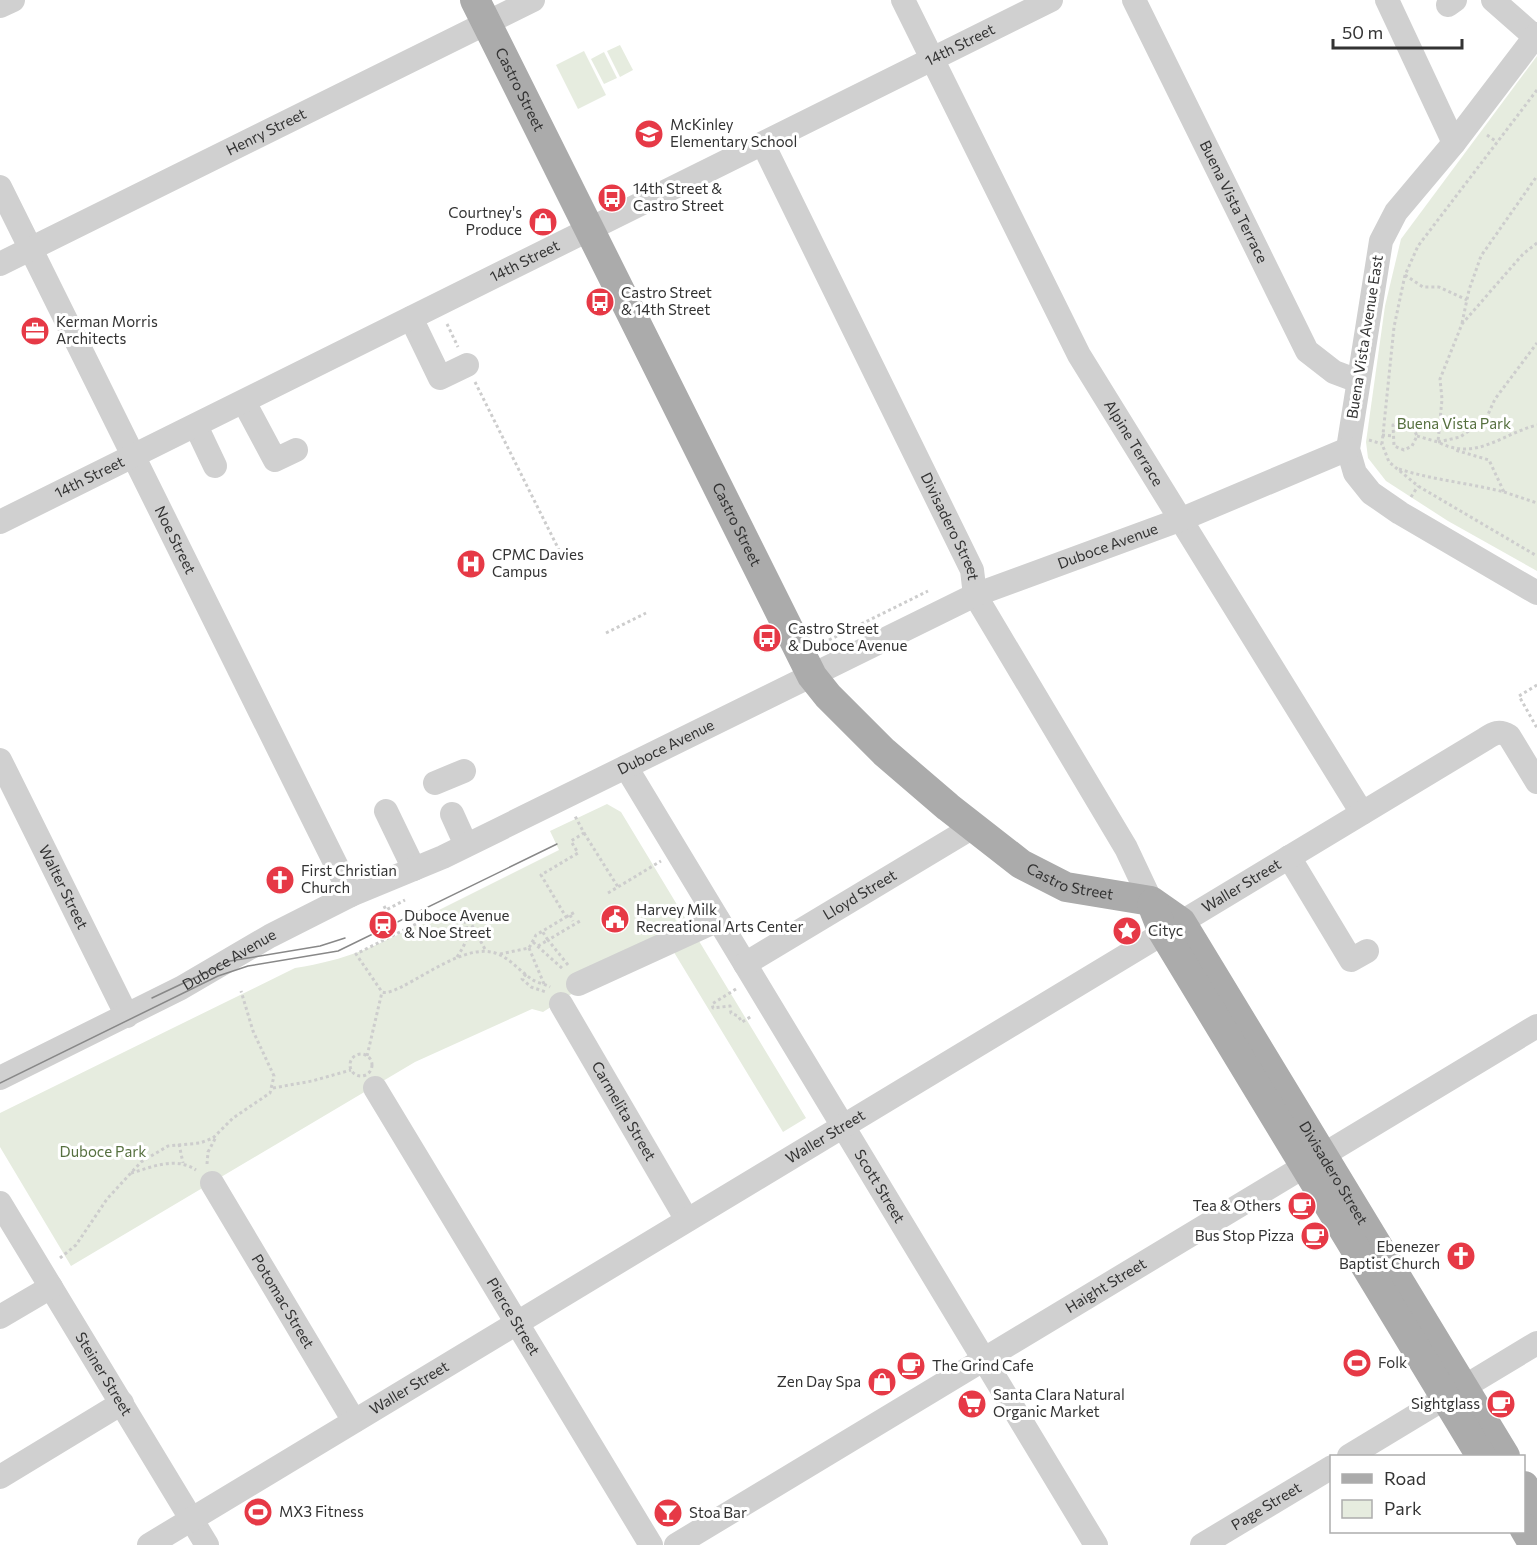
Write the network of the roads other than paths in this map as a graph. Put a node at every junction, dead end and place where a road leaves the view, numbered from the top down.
1 (13, 0) edge
2 (533, 0) edge
3 (903, 0) edge
4 (1051, 0) edge
5 (1134, 0) edge
6 (1387, 0) edge
7 (1493, 0) edge
8 (0, 6) edge
9 (481, 11) edge
10 (1536, 36) edge
11 (932, 59) junction
12 (1454, 143) junction
13 (763, 144) junction
14 (0, 187) edge
15 (589, 230) junction
16 (31, 249) junction
17 (0, 264) edge
18 (411, 318) junction
19 (467, 365) road end
20 (1358, 381) junction
21 (244, 402) junction
22 (196, 426) junction
23 (1358, 444) junction
24 (296, 450) dead end
25 (133, 456) junction
26 (215, 466) dead end
27 (1182, 519) junction
28 (0, 522) edge
29 (1537, 592) edge
30 (975, 595) junction
31 (812, 676) junction
32 (0, 760) edge
33 (626, 767) junction
34 (464, 771) dead end
35 (1537, 782) edge
36 (435, 783) dead end
37 (386, 811) dead end
38 (1362, 813) junction
39 (452, 814) dead end
40 (973, 827) junction
41 (466, 845) junction
42 (1289, 856) junction
43 (414, 869) junction
44 (351, 895) junction
45 (1151, 901) junction
46 (718, 920) junction
47 (1172, 927) junction
48 (1367, 951) dead end
49 (745, 964) junction
50 (572, 976) road end
51 (556, 996) road end
52 (127, 1016) junction
53 (1537, 1026) edge
54 (0, 1078) edge
55 (375, 1088) dead end
56 (843, 1126) junction
57 (1314, 1160) junction
58 (212, 1183) road end
59 (0, 1203) edge
60 (687, 1220) junction
61 (51, 1287) junction
62 (0, 1317) edge
63 (517, 1323) junction
64 (1537, 1343) edge
65 (984, 1360) junction
66 (1455, 1393) junction
67 (122, 1403) junction
68 (354, 1421) junction
69 (1351, 1455) edge
70 (1480, 1455) edge
71 (1504, 1455) edge
72 (1330, 1468) edge
73 (0, 1477) edge
74 (1525, 1488) edge
75 (1537, 1509) edge
76 (192, 1519) junction
77 (1525, 1530) edge
78 (149, 1545) edge
79 (207, 1545) edge
80 (651, 1545) edge
81 (676, 1545) edge
82 (1096, 1545) edge
83 (1202, 1545) edge
84 (1534, 1545) edge

1 - 8 street
2 - 9 street, Henry Street
3 - 11 street, Alpine Terrace
4 - 11 street, 14th Street
5 - 20 street, Buena Vista Terrace
6 - 12 street
7 - 10 street
9 - 15 main road, Castro Street
9 - 16 street, Henry Street
10 - 12 street, Buena Vista Avenue East
11 - 13 street, 14th Street
11 - 27 street, Alpine Terrace
12 - 20 street, Buena Vista Avenue East
13 - 15 street, 14th Street
13 - 30 street, Divisadero Street
14 - 16 street, Noe Street
15 - 18 street, 14th Street
15 - 31 main road, Castro Street
16 - 17 street, Henry Street
16 - 25 street, Noe Street
18 - 19 street
18 - 21 street, 14th Street
20 - 23 street, Buena Vista Avenue East
21 - 22 street, 14th Street
21 - 24 street
22 - 25 street, 14th Street
22 - 26 street
23 - 27 street, Duboce Avenue
23 - 29 street, Buena Vista Avenue East
25 - 28 street, 14th Street
25 - 44 street, Noe Street
27 - 30 street, Duboce Avenue
27 - 38 street, Alpine Terrace
30 - 31 street, Duboce Avenue
30 - 45 street, Divisadero Street
31 - 33 street, Duboce Avenue
31 - 40 main road, Castro Street
32 - 52 street, Walter Street
33 - 41 street, Duboce Avenue
33 - 46 street, Scott Street
34 - 36 street
35 - 38 street, Waller Street
37 - 43 street
38 - 42 street, Waller Street
39 - 41 street
40 - 45 main road, Castro Street
40 - 49 street, Lloyd Street
41 - 43 street, Duboce Avenue
42 - 47 street, Waller Street
42 - 48 street
43 - 44 street, Duboce Avenue
44 - 52 street, Duboce Avenue
45 - 47 main road, Divisadero Street
46 - 49 street, Scott Street
46 - 50 street
47 - 56 street, Waller Street
47 - 57 main road, Divisadero Street
49 - 56 street, Scott Street
51 - 60 street, Carmelita Street
52 - 54 street, Duboce Avenue
53 - 57 street, Haight Street
55 - 63 street, Pierce Street
56 - 60 street, Waller Street
56 - 65 street, Scott Street
57 - 65 street, Haight Street
57 - 66 main road, Divisadero Street
58 - 68 street, Potomac Street
59 - 61 street, Steiner Street
60 - 63 street, Waller Street
61 - 62 street
61 - 67 street, Steiner Street
63 - 68 street, Waller Street
63 - 80 street, Pierce Street
64 - 66 street
65 - 81 street, Haight Street
65 - 82 street, Scott Street
66 - 69 street
66 - 70 main road, Divisadero Street
66 - 71 main road, Divisadero Street
67 - 73 street
67 - 76 street, Steiner Street
68 - 76 street, Waller Street
72 - 83 street, Page Street
74 - 75 main road
76 - 78 street, Waller Street
76 - 79 street, Steiner Street
77 - 84 main road

